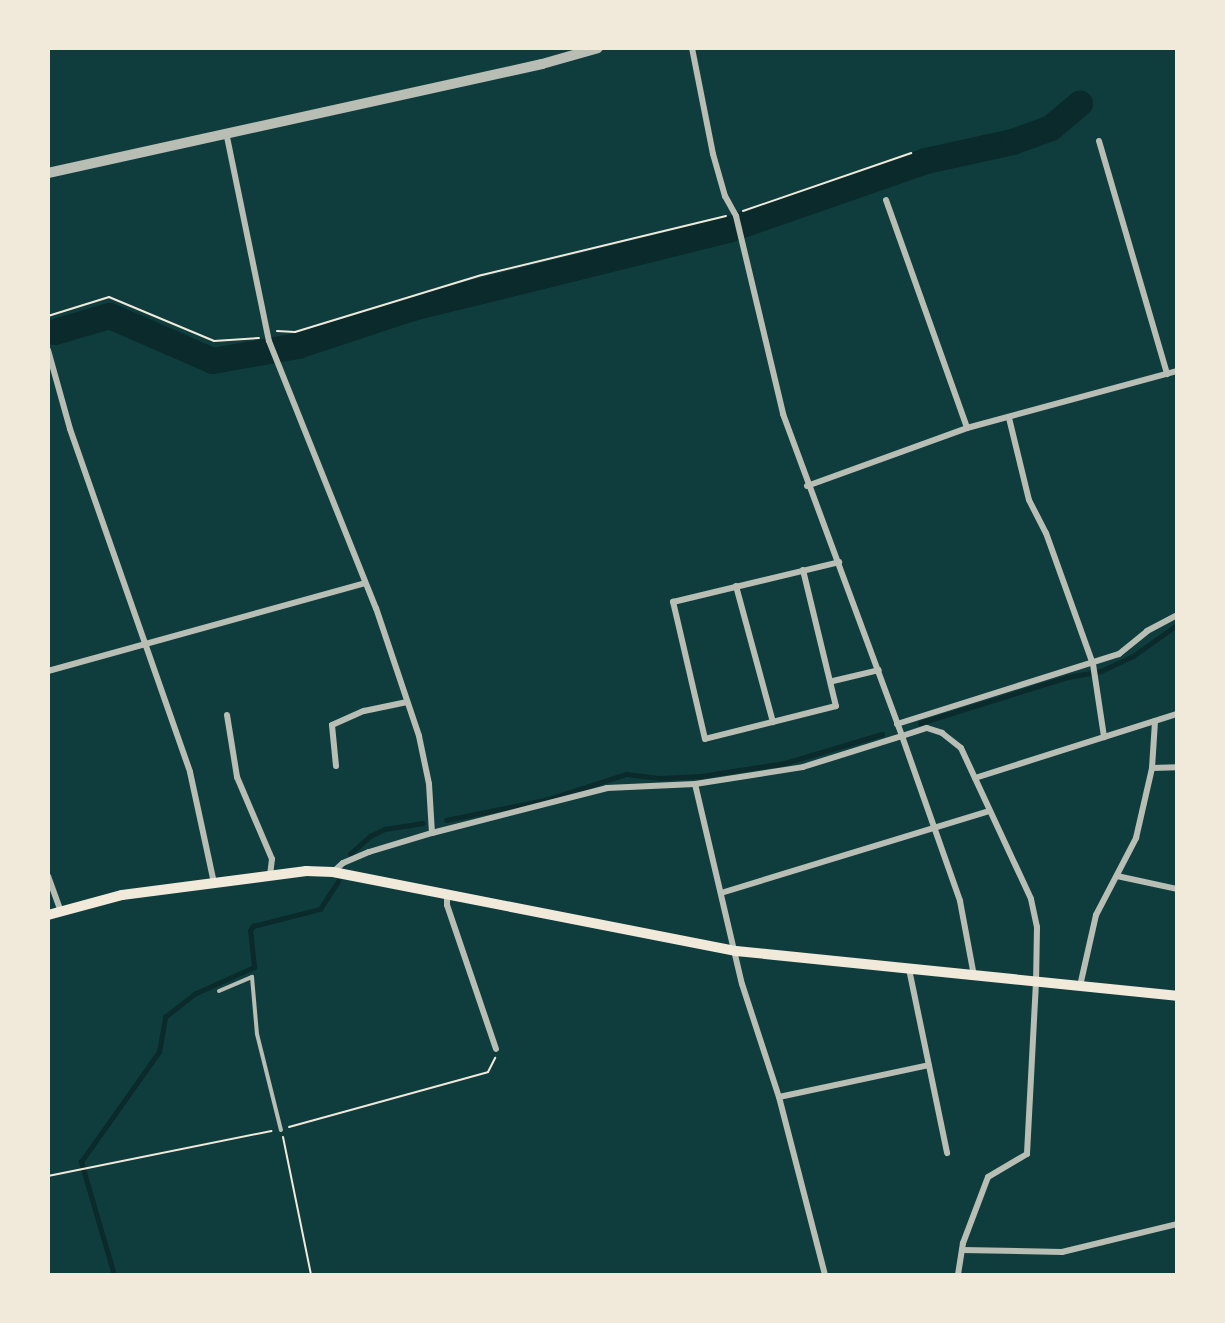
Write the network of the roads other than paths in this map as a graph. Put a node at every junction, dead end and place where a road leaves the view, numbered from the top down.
1 (598, 48) edge
2 (692, 48) edge
3 (226, 132) junction
4 (1098, 141) dead end
5 (48, 172) edge
6 (886, 200) dead end
7 (48, 350) edge
8 (1177, 371) edge
9 (1167, 374) junction
10 (1009, 418) junction
11 (967, 428) junction
12 (807, 486) junction
13 (839, 562) junction
14 (803, 570) junction
15 (365, 583) junction
16 (736, 586) junction
17 (1177, 615) edge
18 (144, 643) junction
19 (1093, 664) junction
20 (879, 670) junction
21 (48, 671) edge
22 (833, 681) junction
23 (407, 702) junction
24 (1177, 714) edge
25 (227, 715) dead end
26 (1155, 721) junction
27 (773, 722) junction
28 (897, 724) junction
29 (902, 736) junction
30 (1104, 737) junction
31 (336, 766) dead end
32 (1177, 767) edge
33 (1152, 768) junction
34 (975, 778) junction
35 (695, 784) junction
36 (990, 811) junction
37 (934, 828) junction
38 (432, 833) junction
39 (333, 872) junction
40 (48, 876) edge
41 (270, 876) junction
42 (1117, 876) junction
43 (215, 884) junction
44 (1177, 889) edge
45 (721, 893) junction
46 (447, 895) junction
47 (61, 912) junction
48 (48, 915) edge
49 (736, 951) junction
50 (909, 969) junction
51 (974, 976) junction
52 (1036, 982) junction
53 (1080, 986) junction
54 (219, 991) dead end
55 (1177, 996) edge
56 (496, 1049) road end
57 (929, 1065) junction
58 (779, 1097) junction
59 (281, 1130) road end
60 (946, 1153) dead end
61 (1177, 1224) edge
62 (962, 1250) junction
63 (825, 1275) edge
64 (958, 1275) edge

1 - 3 street
2 - 12 street
3 - 5 street
3 - 15 street
4 - 9 street
6 - 11 street
7 - 18 street
8 - 9 street
9 - 10 street
10 - 11 street
10 - 19 street
11 - 12 street
12 - 13 street
13 - 14 street
13 - 20 street
14 - 16 street
14 - 22 street
15 - 18 street
15 - 23 street
16 - 27 street
16 - 27 street
17 - 19 street
18 - 21 street
18 - 43 street
19 - 28 street
19 - 30 street
20 - 22 street
20 - 28 street
22 - 27 street
23 - 31 street
23 - 38 street
24 - 26 street
25 - 41 street
26 - 30 street
26 - 33 street
28 - 29 street
29 - 34 street
29 - 35 street
29 - 37 street
30 - 34 street
32 - 33 street
33 - 42 street
34 - 36 street
35 - 38 street
35 - 45 street
36 - 37 street
36 - 52 street
37 - 45 street
37 - 51 street
38 - 39 street
39 - 41 main road
39 - 46 main road
40 - 47 street
41 - 43 main road
42 - 44 street
42 - 53 street
43 - 47 main road
45 - 49 street
46 - 49 main road
46 - 56 street
47 - 48 main road
49 - 50 main road
49 - 58 street
50 - 51 main road
50 - 57 street
51 - 52 main road
52 - 53 main road
52 - 62 street
53 - 55 main road
54 - 59 lane
57 - 58 street
57 - 60 street
58 - 63 street
61 - 62 street
62 - 64 street

